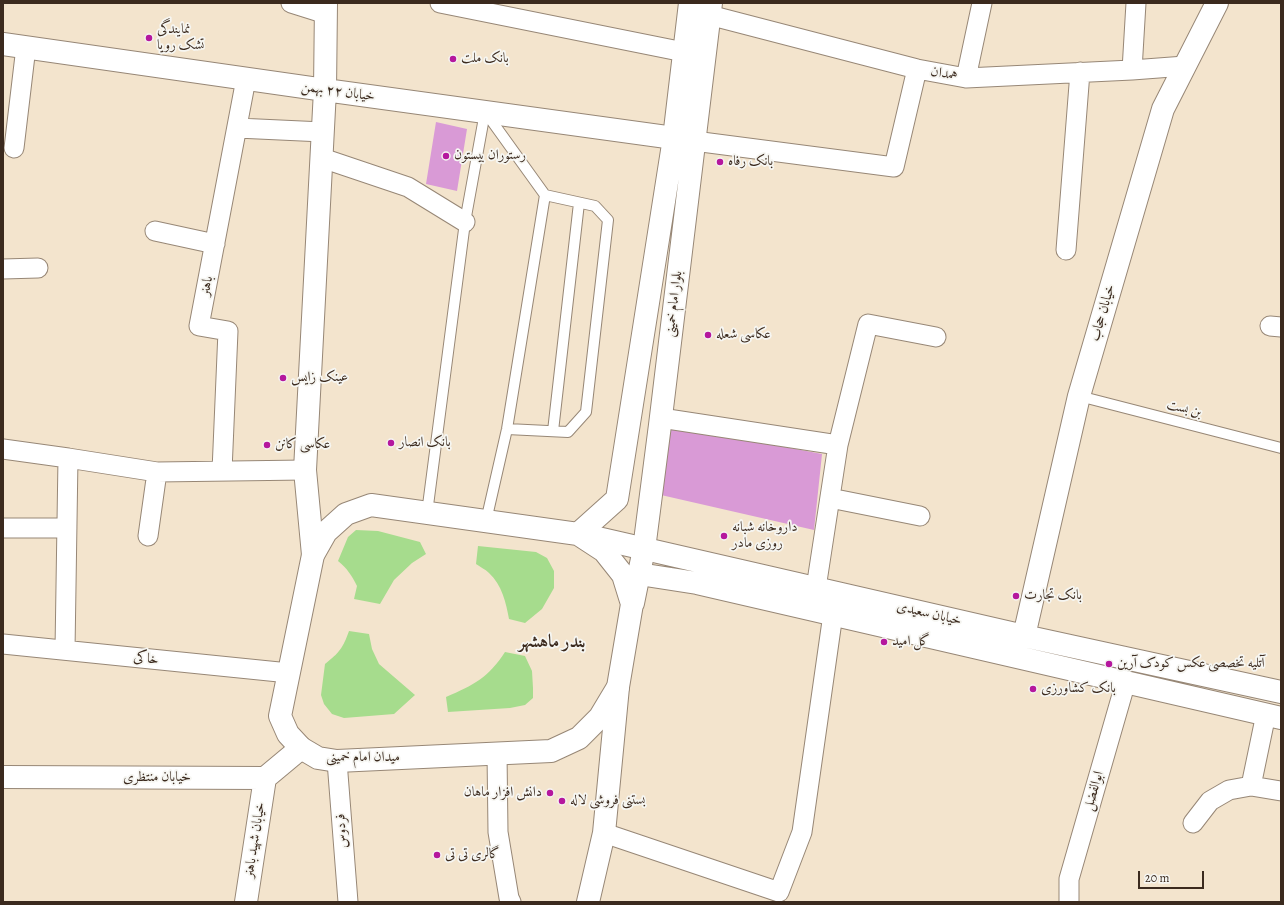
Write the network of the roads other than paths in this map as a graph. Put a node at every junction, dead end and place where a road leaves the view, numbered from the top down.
1 (291, 3) edge
2 (440, 3) edge
3 (690, 3) edge
4 (982, 3) edge
5 (1136, 3) edge
6 (1217, 3) edge
7 (326, 8) edge
8 (710, 9) edge
9 (3, 44) edge
10 (26, 47) junction
11 (684, 52) junction
12 (1185, 66) junction
13 (917, 69) junction
14 (1132, 70) junction
15 (1080, 72) junction
16 (966, 78) junction
17 (246, 79) junction
18 (325, 90) junction
19 (485, 112) junction
20 (237, 128) junction
21 (323, 132) junction
22 (684, 139) junction
23 (14, 148) dead end
24 (322, 158) junction
25 (545, 195) junction
26 (579, 202) junction
27 (465, 222) junction
28 (155, 231) dead end
29 (215, 244) junction
30 (1066, 250) dead end
31 (38, 268) dead end
32 (3, 269) edge
33 (936, 337) dead end
34 (1079, 396) junction
35 (661, 418) junction
36 (507, 429) junction
37 (553, 431) junction
38 (838, 446) junction
39 (1281, 448) edge
40 (3, 449) edge
41 (68, 458) junction
42 (306, 470) junction
43 (222, 471) junction
44 (157, 472) junction
45 (830, 498) junction
46 (427, 513) junction
47 (920, 516) dead end
48 (486, 521) junction
49 (3, 528) edge
50 (67, 528) junction
51 (578, 534) junction
52 (148, 536) dead end
53 (644, 549) junction
54 (313, 555) junction
55 (638, 574) junction
56 (816, 588) junction
57 (632, 604) junction
58 (833, 614) junction
59 (1024, 636) junction
60 (3, 644) edge
61 (65, 650) junction
62 (289, 673) junction
63 (1126, 681) junction
64 (618, 687) junction
65 (1281, 692) edge
66 (1273, 716) edge
67 (301, 748) junction
68 (497, 753) junction
69 (337, 761) junction
70 (3, 778) edge
71 (265, 778) junction
72 (1250, 786) junction
73 (1281, 791) edge
74 (1193, 823) dead end
75 (605, 828) junction
76 (778, 897) edge
77 (246, 902) edge
78 (348, 902) edge
79 (512, 902) edge
80 (588, 902) edge
81 (1069, 902) edge

1 - 7 street
2 - 11 street
3 - 11 main road, بلوار امام خمینی
4 - 16 street
5 - 14 street
6 - 12 main road, خیابان حجاب
7 - 18 main road
8 - 13 street, همدان
8 - 22 main road, بلوار امام خمینی
9 - 10 main road, خیابان ۲۲ بهمن
10 - 17 main road, خیابان ۲۲ بهمن
10 - 23 street
11 - 22 main road, بلوار امام خمینی
12 - 14 street, همدان
12 - 34 main road, خیابان حجاب
13 - 16 street, همدان
13 - 22 street
14 - 15 street, همدان
15 - 16 street, همدان
15 - 30 street
17 - 18 main road, خیابان ۲۲ بهمن
17 - 20 street, باهنر
18 - 19 main road, خیابان ۲۲ بهمن
18 - 21 main road
19 - 22 main road, خیابان ۲۲ بهمن
19 - 25 lane
19 - 27 lane
20 - 21 street
20 - 29 street, باهنر
21 - 24 main road
22 - 35 main road, بلوار امام خمینی
22 - 51 main road, بلوار امام خمینی
24 - 27 street
24 - 42 main road
25 - 26 lane
25 - 36 lane
26 - 37 lane
26 - 37 lane
27 - 46 lane
28 - 29 street
29 - 43 street, باهنر
31 - 32 street
33 - 38 street
34 - 39 lane, بن بست
34 - 59 main road, خیابان حجاب
35 - 38 street
35 - 53 main road, بلوار امام خمینی
36 - 37 lane
36 - 48 lane
38 - 45 street
40 - 41 street
41 - 44 street
41 - 50 street
42 - 43 street
42 - 54 main road
43 - 44 street
44 - 52 street
45 - 47 street
45 - 56 street
46 - 48 main road, میدان امام خمینی
46 - 54 main road, میدان امام خمینی
48 - 51 main road, میدان امام خمینی
49 - 50 street
50 - 61 street
51 - 53 main road, خیابان سعیدی
51 - 57 main road, میدان امام خمینی
53 - 55 main road, بلوار امام خمینی
53 - 56 main road, خیابان سعیدی
54 - 62 main road, میدان امام خمینی
55 - 57 main road, بلوار امام خمینی
55 - 58 main road, خیابان سعیدی
56 - 59 main road, خیابان سعیدی
57 - 64 main road, میدان امام خمینی
58 - 63 main road, خیابان سعیدی
58 - 76 street
59 - 65 main road, خیابان سعیدی
60 - 61 street, خاکی
61 - 62 street, خاکی
62 - 67 main road, میدان امام خمینی
63 - 66 main road, خیابان سعیدی
63 - 81 street, ابوالفضل
64 - 68 main road, میدان امام خمینی
64 - 75 main road
66 - 72 street
67 - 69 main road, میدان امام خمینی
67 - 71 main road
68 - 69 main road, میدان امام خمینی
68 - 79 street
69 - 78 street, فردوس
70 - 71 main road, خیابان منتظری
71 - 77 main road, خیابان شهید باهنر
72 - 73 street
72 - 74 street
75 - 76 street
75 - 80 main road

